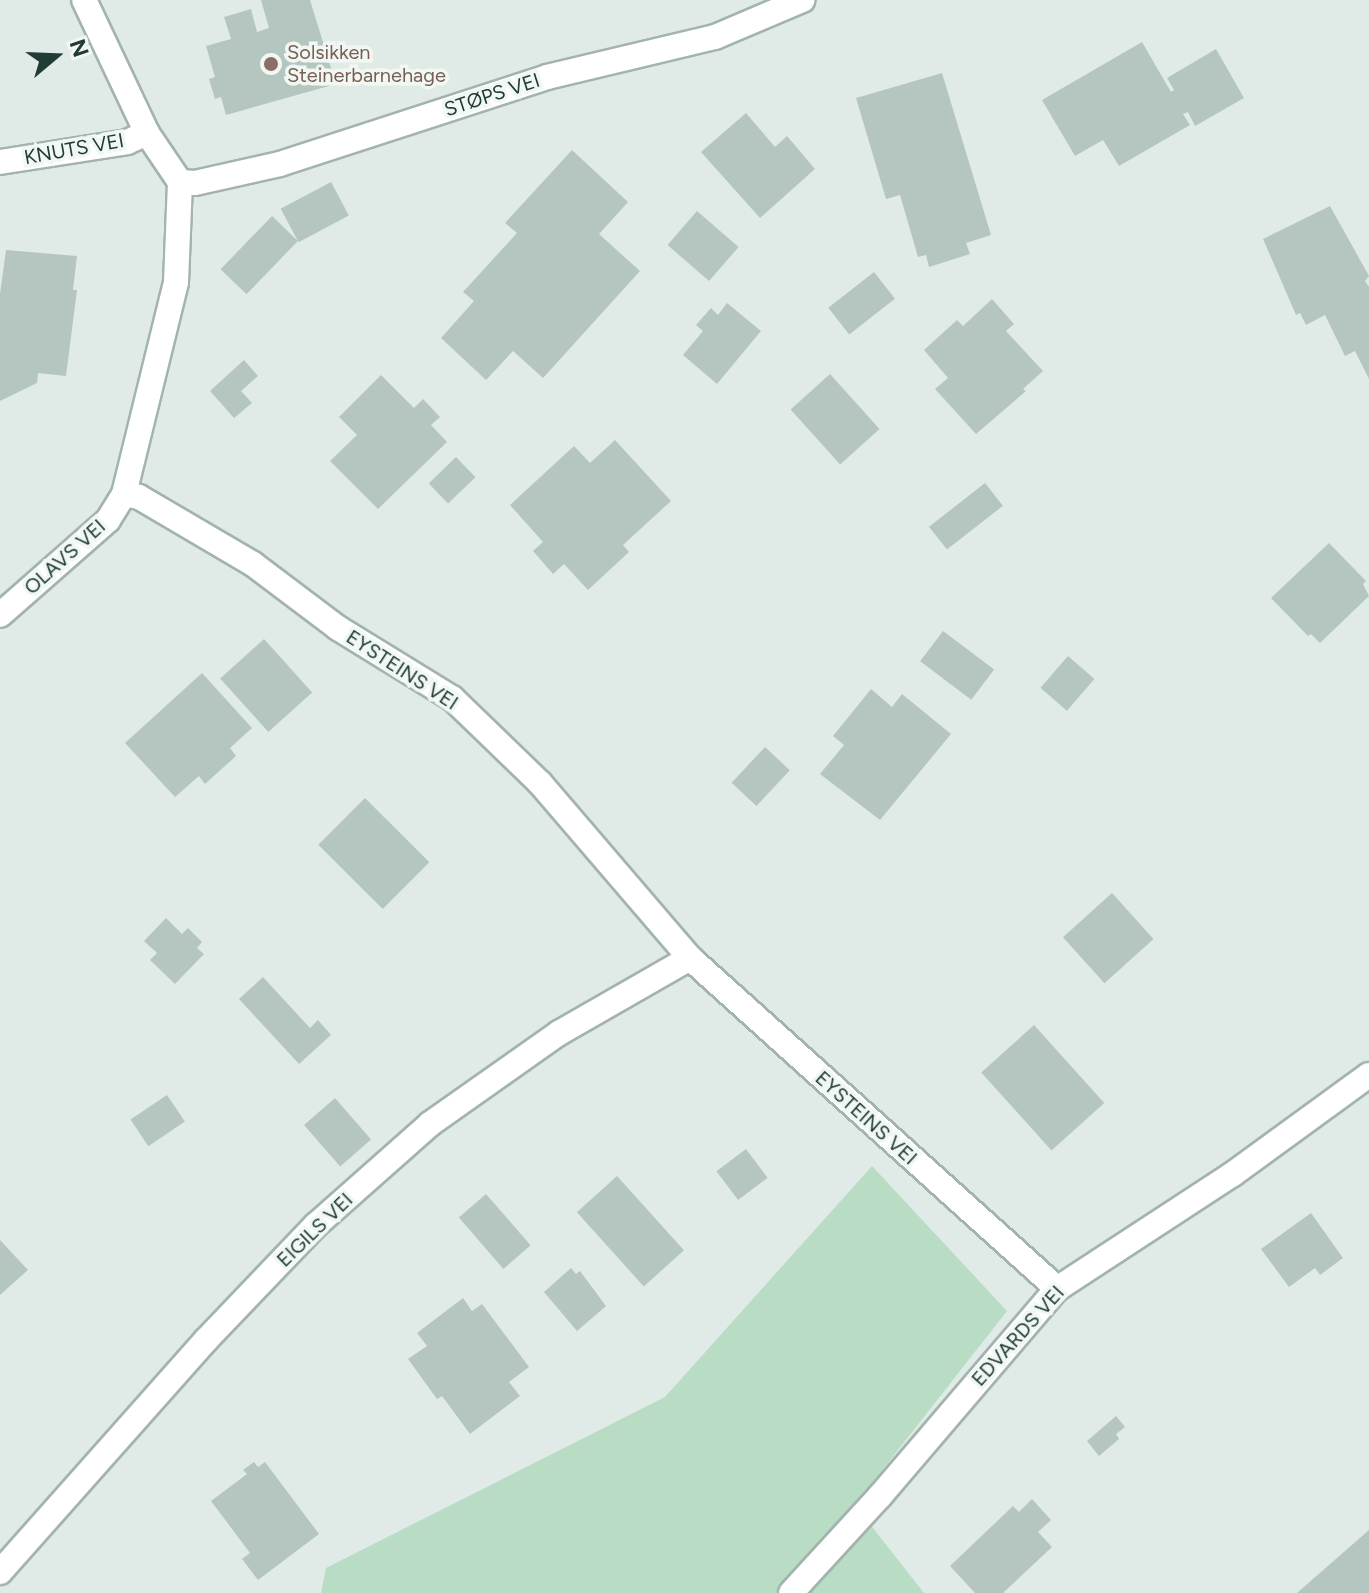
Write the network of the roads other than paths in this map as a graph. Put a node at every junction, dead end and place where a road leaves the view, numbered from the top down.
1 (84, 0) edge
2 (802, 0) edge
3 (147, 133) junction
4 (0, 162) edge
5 (180, 182) junction
6 (124, 494) junction
7 (0, 615) edge
8 (690, 958) junction
9 (1369, 1075) edge
10 (1057, 1289) junction
11 (0, 1572) edge
12 (791, 1593) edge

1 - 3 street
2 - 5 street, STØPS VEI
3 - 4 street, KNUTS VEI
3 - 5 street
5 - 6 street
6 - 7 street, OLAVS VEI
6 - 8 street, EYSTEINS VEI
8 - 10 street, EYSTEINS VEI
8 - 11 street, EIGILS VEI
9 - 10 street, EDVARDS VEI
10 - 12 street, EDVARDS VEI

